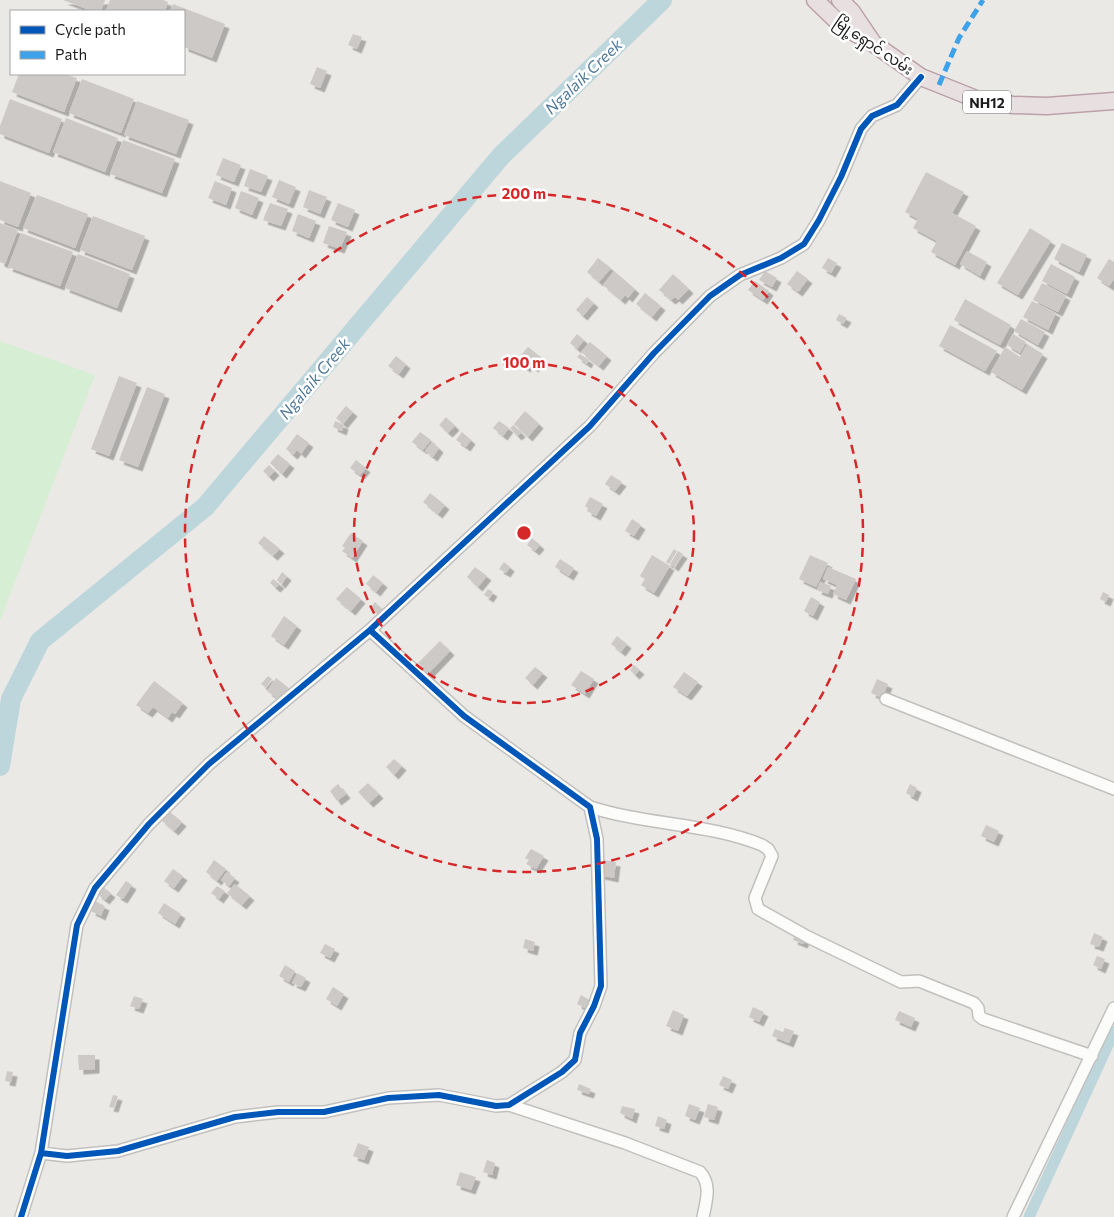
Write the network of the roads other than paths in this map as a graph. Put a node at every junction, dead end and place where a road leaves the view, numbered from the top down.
1 (815, 0) edge
2 (840, 0) edge
3 (874, 44) junction
4 (921, 77) junction
5 (1114, 101) edge
6 (370, 630) junction
7 (886, 699) dead end
8 (1114, 789) edge
9 (590, 807) junction
10 (1114, 1008) edge
11 (1092, 1056) junction
12 (509, 1105) junction
13 (41, 1153) junction
14 (21, 1217) edge
15 (703, 1217) edge
16 (1013, 1217) edge

1 - 3 highway, မြို့ရှောင် လမ်း / NH12
2 - 3 highway, NH12
3 - 4 highway, မြို့ရှောင် လမ်း / NH12
4 - 5 highway, မြို့ရှောင် လမ်း / NH12
4 - 6 street
6 - 9 street
6 - 13 street
7 - 8 street
9 - 11 street
9 - 12 street
10 - 11 street
11 - 16 street
12 - 13 street
12 - 15 street
13 - 14 street

